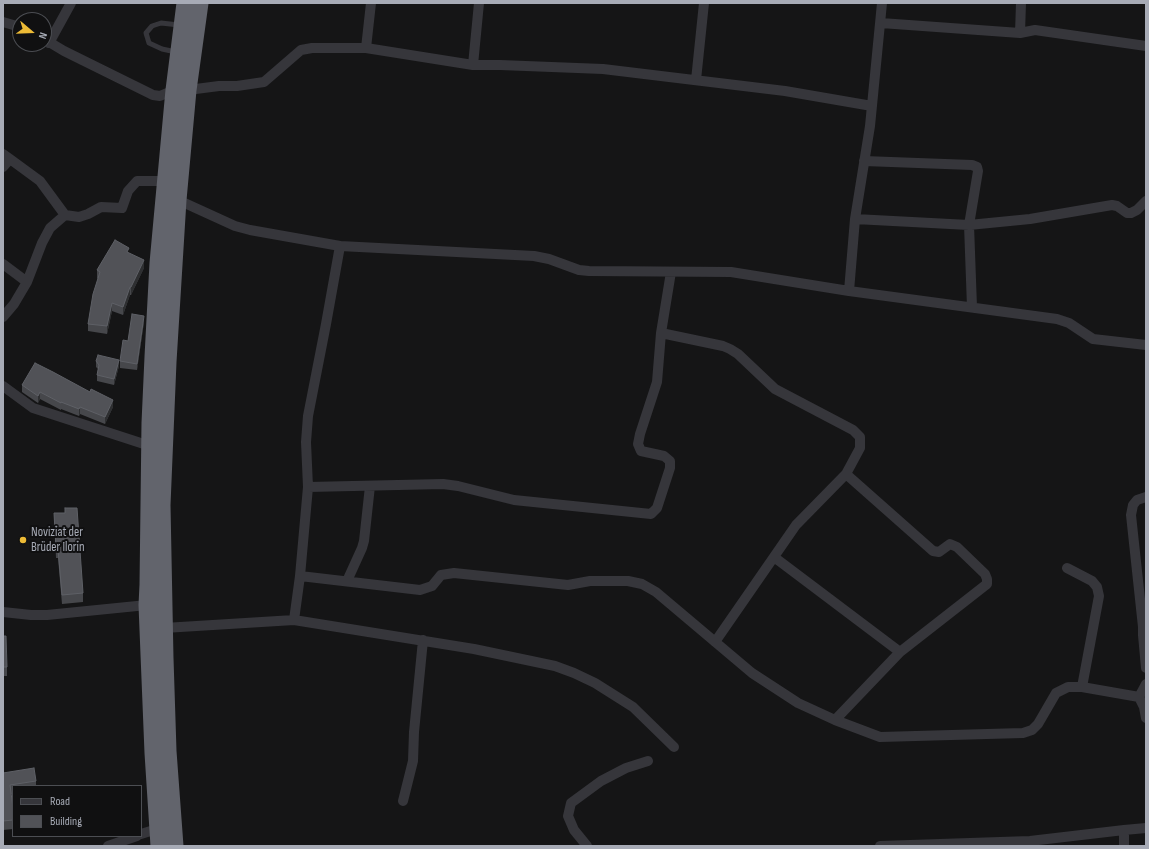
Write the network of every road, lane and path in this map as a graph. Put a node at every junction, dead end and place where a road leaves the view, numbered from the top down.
1 (71, 3) edge
2 (185, 3) edge
3 (200, 3) edge
4 (371, 3) edge
5 (479, 3) edge
6 (704, 3) edge
7 (882, 3) edge
8 (1021, 3) edge
9 (881, 22) junction
10 (182, 25) junction
11 (52, 33) edge
12 (1020, 33) junction
13 (52, 44) edge
14 (1146, 46) edge
15 (366, 48) junction
16 (179, 52) junction
17 (473, 65) junction
18 (696, 80) junction
19 (181, 90) junction
20 (872, 106) junction
21 (7, 156) edge
22 (864, 161) junction
23 (3, 167) edge
24 (166, 181) junction
25 (178, 200) junction
26 (1146, 201) edge
27 (65, 215) junction
28 (855, 219) junction
29 (969, 225) junction
30 (340, 246) junction
31 (3, 264) edge
32 (671, 272) junction
33 (27, 282) junction
34 (849, 291) junction
35 (972, 308) junction
36 (3, 317) edge
37 (661, 333) junction
38 (1146, 345) edge
39 (3, 386) edge
40 (150, 446) junction
41 (846, 474) junction
42 (370, 486) junction
43 (308, 487) junction
44 (1146, 497) edge
45 (774, 557) junction
46 (1067, 568) dead end
47 (300, 576) junction
48 (347, 581) junction
49 (147, 605) junction
50 (3, 612) edge
51 (294, 620) junction
52 (1145, 625) edge
53 (164, 628) junction
54 (423, 640) junction
55 (715, 642) junction
56 (900, 652) junction
57 (1146, 668) edge
58 (1146, 684) edge
59 (1082, 686) junction
60 (1140, 697) junction
61 (1146, 718) edge
62 (835, 720) junction
63 (674, 747) dead end
64 (648, 761) dead end
65 (403, 802) dead end
66 (1146, 828) edge
67 (158, 829) junction
68 (1124, 830) junction
69 (142, 834) edge
70 (134, 837) edge
71 (108, 846) edge
72 (159, 846) edge
73 (175, 846) edge
74 (587, 846) edge
75 (887, 846) edge
76 (1124, 846) edge

1 - 11 street
2 - 10 highway
3 - 19 highway
4 - 15 street
5 - 17 street
6 - 18 street
7 - 9 street
8 - 12 street
9 - 12 street
9 - 20 street
10 - 16 highway
10 - 16 lane
12 - 14 street
13 - 19 street
15 - 17 street
15 - 19 street
16 - 19 highway
17 - 18 street
18 - 20 street
19 - 24 highway
19 - 25 highway
20 - 22 street
21 - 23 street
21 - 27 street
22 - 28 street
22 - 29 street
24 - 27 street
24 - 40 highway
25 - 30 street
25 - 53 highway
26 - 29 street
27 - 33 street
28 - 29 street
28 - 34 street
29 - 35 street
30 - 32 street
30 - 43 street
31 - 33 street
32 - 34 street
32 - 37 street
33 - 36 street
34 - 35 street
35 - 38 street
37 - 41 street
37 - 42 street
39 - 40 street
40 - 49 highway
41 - 45 street
41 - 56 street
42 - 43 street
42 - 48 street
43 - 47 street
44 - 52 street
45 - 55 street
45 - 56 street
46 - 59 street
47 - 48 street
47 - 51 street
48 - 55 street
49 - 50 street
49 - 67 highway
51 - 53 street
51 - 54 street
52 - 57 street
53 - 73 highway
54 - 63 street
54 - 65 street
55 - 62 street
56 - 62 street
58 - 60 street
59 - 60 street
59 - 62 street
60 - 61 street
64 - 74 street
66 - 68 street
67 - 69 street
67 - 72 highway
68 - 75 street
68 - 76 street
70 - 71 street

